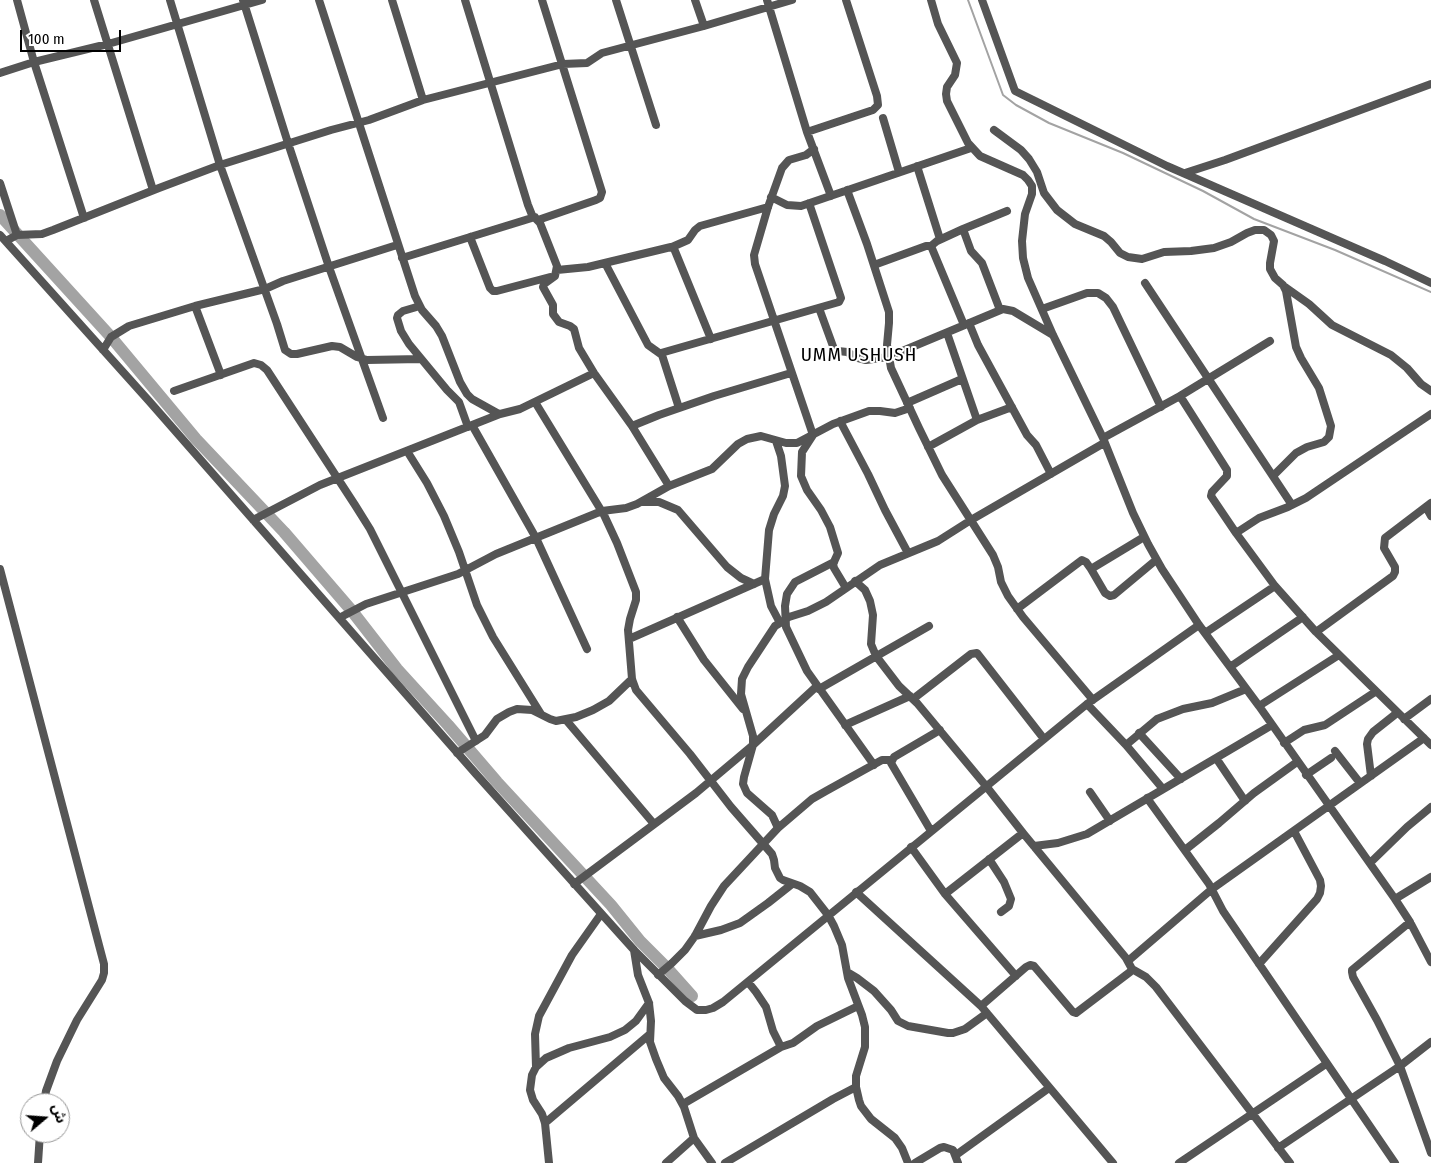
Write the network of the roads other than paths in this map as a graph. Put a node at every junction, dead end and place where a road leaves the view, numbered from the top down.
1 (17, 0) edge
2 (94, 0) edge
3 (170, 0) edge
4 (262, 0) edge
5 (319, 0) edge
6 (392, 0) edge
7 (465, 0) edge
8 (542, 0) edge
9 (616, 0) edge
10 (695, 0) edge
11 (792, 0) edge
12 (846, 0) edge
13 (931, 0) edge
14 (982, 0) edge
15 (243, 2) edge
16 (769, 4) edge
17 (177, 25) junction
18 (704, 26) junction
19 (108, 44) junction
20 (631, 45) junction
21 (34, 62) junction
22 (563, 64) junction
23 (0, 73) edge
24 (490, 82) junction
25 (1431, 84) edge
26 (423, 100) junction
27 (882, 118) dead end
28 (358, 123) junction
29 (656, 125) dead end
30 (994, 130) dead end
31 (808, 132) junction
32 (288, 143) junction
33 (971, 148) junction
34 (814, 149) junction
35 (220, 165) junction
36 (917, 166) junction
37 (899, 172) junction
38 (1185, 174) junction
39 (0, 183) edge
40 (1041, 186) junction
41 (1032, 188) junction
42 (153, 190) junction
43 (847, 190) junction
44 (831, 196) junction
45 (771, 197) junction
46 (809, 203) junction
47 (768, 206) junction
48 (1007, 211) dead end
49 (84, 218) junction
50 (536, 218) junction
51 (963, 229) junction
52 (17, 235) junction
53 (470, 237) junction
54 (3, 238) edge
55 (940, 239) junction
56 (397, 245) junction
57 (931, 246) junction
58 (672, 247) junction
59 (402, 258) junction
60 (605, 264) junction
61 (874, 265) junction
62 (329, 267) junction
63 (556, 273) junction
64 (1144, 283) dead end
65 (1431, 283) edge
66 (1285, 287) junction
67 (264, 289) junction
68 (195, 306) junction
69 (420, 306) junction
70 (819, 308) junction
71 (1042, 309) junction
72 (1000, 310) junction
73 (773, 320) junction
74 (966, 324) junction
75 (947, 332) junction
76 (1053, 335) junction
77 (711, 339) junction
78 (1270, 341) dead end
79 (103, 350) junction
80 (661, 353) junction
81 (888, 357) junction
82 (363, 359) junction
83 (421, 359) junction
84 (791, 372) junction
85 (594, 373) junction
86 (221, 375) junction
87 (962, 379) junction
88 (1208, 380) junction
89 (174, 391) dead end
90 (1431, 391) edge
91 (1180, 396) junction
92 (535, 402) junction
93 (909, 405) junction
94 (1012, 407) junction
95 (1161, 407) junction
96 (679, 408) junction
97 (499, 414) junction
98 (1431, 414) edge
99 (383, 418) dead end
100 (977, 420) junction
101 (840, 421) junction
102 (470, 426) junction
103 (632, 426) junction
104 (812, 435) junction
105 (1103, 440) junction
106 (776, 441) junction
107 (928, 447) junction
108 (407, 451) junction
109 (1051, 474) junction
110 (1273, 476) junction
111 (338, 478) junction
112 (669, 486) junction
113 (642, 502) junction
114 (1292, 505) junction
115 (1429, 505) edge
116 (602, 511) junction
117 (1431, 516) edge
118 (253, 520) junction
119 (971, 520) junction
120 (1236, 533) junction
121 (1144, 537) junction
122 (536, 538) junction
123 (908, 552) junction
124 (1156, 560) junction
125 (834, 562) junction
126 (0, 569) edge
127 (1091, 569) junction
128 (466, 570) junction
129 (765, 579) junction
130 (856, 581) junction
131 (754, 584) junction
132 (1276, 586) junction
133 (846, 588) junction
134 (402, 592) junction
135 (1017, 609) junction
136 (1303, 617) junction
137 (339, 618) junction
138 (677, 618) junction
139 (782, 621) junction
140 (1199, 625) junction
141 (929, 626) dead end
142 (1316, 632) junction
143 (1205, 633) junction
144 (629, 639) junction
145 (587, 649) dead end
146 (1339, 655) junction
147 (876, 656) junction
148 (1230, 667) junction
149 (632, 679) junction
150 (818, 688) junction
151 (1246, 689) junction
152 (1375, 692) junction
153 (912, 697) junction
154 (1431, 699) edge
155 (1090, 702) junction
156 (1259, 706) junction
157 (746, 712) junction
158 (1397, 713) junction
159 (541, 714) junction
160 (1404, 719) junction
161 (566, 720) junction
162 (1272, 724) junction
163 (845, 725) junction
164 (940, 730) junction
165 (1140, 733) junction
166 (1424, 738) junction
167 (1044, 739) junction
168 (476, 740) junction
169 (1284, 743) junction
170 (753, 745) junction
171 (1126, 745) junction
172 (1431, 745) edge
173 (457, 752) junction
174 (1216, 758) junction
175 (892, 760) junction
176 (1297, 762) junction
177 (874, 765) junction
178 (1306, 775) junction
179 (1371, 776) junction
180 (1180, 778) junction
181 (712, 780) junction
182 (1360, 783) junction
183 (986, 786) junction
184 (1163, 789) junction
185 (1090, 792) dead end
186 (1147, 798) junction
187 (1245, 801) junction
188 (1329, 806) junction
189 (1431, 807) edge
190 (1110, 821) junction
191 (654, 824) junction
192 (778, 828) junction
193 (931, 831) junction
194 (1294, 831) junction
195 (1023, 833) junction
196 (763, 845) junction
197 (1034, 846) junction
198 (911, 848) junction
199 (1185, 850) junction
200 (990, 859) junction
201 (1370, 864) junction
202 (1431, 877) edge
203 (574, 884) junction
204 (792, 884) junction
205 (1212, 889) junction
206 (856, 892) junction
207 (945, 894) junction
208 (1395, 899) junction
209 (1001, 912) dead end
210 (601, 914) junction
211 (828, 915) junction
212 (1410, 922) junction
213 (695, 936) junction
214 (634, 950) junction
215 (1431, 960) edge
216 (1259, 964) junction
217 (1130, 965) junction
218 (847, 972) junction
219 (658, 975) junction
220 (1016, 976) junction
221 (748, 982) junction
222 (648, 1003) junction
223 (858, 1006) junction
224 (981, 1006) junction
225 (987, 1013) junction
226 (650, 1034) junction
227 (1431, 1042) edge
228 (781, 1047) junction
229 (1326, 1064) junction
230 (1400, 1066) junction
231 (536, 1067) junction
232 (856, 1087) junction
233 (1050, 1088) junction
234 (46, 1093) edge
235 (1351, 1099) junction
236 (683, 1104) junction
237 (1252, 1114) junction
238 (545, 1123) junction
239 (694, 1138) junction
240 (39, 1143) edge
241 (1278, 1148) junction
242 (1431, 1153) edge
243 (957, 1159) edge
244 (38, 1163) edge
245 (549, 1163) edge
246 (666, 1163) edge
247 (712, 1163) edge
248 (725, 1163) edge
249 (908, 1163) edge
250 (915, 1163) edge
251 (1113, 1163) edge
252 (1179, 1163) edge
253 (1290, 1163) edge
254 (1395, 1163) edge

1 - 21 street
2 - 19 street
3 - 17 street
4 - 15 street
5 - 28 street
6 - 26 street
7 - 24 street
8 - 22 street
9 - 20 street
10 - 18 street
11 - 16 street
12 - 31 street
13 - 33 street
14 - 38 street
15 - 17 street
15 - 32 street
16 - 18 street
16 - 31 street
17 - 19 street
17 - 35 street
18 - 20 street
19 - 21 street
19 - 42 street
20 - 22 street
20 - 29 street
21 - 23 street
21 - 49 street
22 - 24 street
22 - 50 street
24 - 26 street
24 - 50 street
25 - 38 street
26 - 28 street
27 - 37 street
28 - 32 street
28 - 56 street
30 - 40 street
31 - 34 street
32 - 35 street
32 - 62 street
33 - 36 street
33 - 41 street
34 - 44 street
34 - 45 street
35 - 42 street
35 - 67 street
36 - 37 street
36 - 55 street
37 - 43 street
38 - 65 street
39 - 52 street
40 - 41 street
40 - 66 street
41 - 71 street
42 - 49 street
43 - 44 street
43 - 61 street
44 - 46 street
45 - 46 street
45 - 47 street
46 - 70 street
47 - 58 street
47 - 73 street
48 - 51 street
49 - 52 street
50 - 53 street
50 - 63 street
51 - 55 street
51 - 72 street
52 - 54 street
53 - 59 street
53 - 63 street
54 - 79 street
55 - 57 street
56 - 59 street
56 - 62 street
57 - 61 street
57 - 74 street
58 - 60 street
58 - 77 street
59 - 69 street
60 - 63 street
60 - 80 street
61 - 81 street
62 - 67 street
62 - 82 street
63 - 85 street
64 - 88 street
66 - 90 street
66 - 110 street
67 - 68 street
67 - 82 street
68 - 79 street
68 - 86 street
69 - 83 street
69 - 97 street
70 - 73 street
70 - 81 street
71 - 76 street
71 - 95 street
72 - 74 street
72 - 76 street
73 - 77 street
73 - 84 street
74 - 75 street
74 - 94 street
75 - 81 street
75 - 87 street
76 - 105 street
77 - 80 street
78 - 88 street
79 - 118 street
80 - 96 street
81 - 93 street
82 - 83 street
82 - 99 street
83 - 102 street
84 - 96 street
84 - 104 street
85 - 92 street
85 - 103 street
86 - 89 street
86 - 111 street
87 - 93 street
87 - 100 street
88 - 91 street
88 - 110 street
91 - 95 street
91 - 120 street
92 - 97 street
92 - 116 street
93 - 101 street
93 - 107 street
94 - 100 street
94 - 109 street
95 - 105 street
96 - 103 street
97 - 102 street
98 - 114 street
100 - 107 street
101 - 104 street
101 - 123 street
102 - 108 street
102 - 122 street
103 - 112 street
104 - 106 street
104 - 125 street
105 - 109 street
105 - 121 street
106 - 112 street
106 - 129 street
107 - 119 street
108 - 111 street
108 - 128 street
109 - 119 street
110 - 114 street
111 - 118 street
111 - 134 street
112 - 113 street
113 - 116 street
113 - 131 street
114 - 120 street
115 - 117 street
115 - 142 street
116 - 122 street
116 - 144 street
118 - 137 street
119 - 123 street
119 - 135 street
120 - 132 street
121 - 124 street
121 - 127 street
122 - 128 street
122 - 145 street
123 - 130 street
124 - 127 street
124 - 140 street
125 - 133 street
125 - 139 street
126 - 234 street
127 - 135 street
128 - 134 street
128 - 159 street
129 - 131 street
129 - 139 street
130 - 133 street
130 - 147 street
131 - 138 street
132 - 136 street
132 - 143 street
133 - 139 street
134 - 137 street
134 - 168 street
135 - 155 street
136 - 142 street
136 - 148 street
137 - 173 street
138 - 144 street
138 - 157 street
139 - 150 street
139 - 157 street
140 - 143 street
140 - 155 street
141 - 147 street
142 - 146 street
143 - 148 street
144 - 149 street
146 - 152 street
146 - 156 street
147 - 150 street
147 - 153 street
148 - 151 street
149 - 161 street
149 - 181 street
150 - 163 street
150 - 170 street
151 - 156 street
151 - 165 street
152 - 158 street
152 - 169 street
153 - 163 street
153 - 164 street
153 - 167 street
154 - 160 street
155 - 167 street
155 - 171 street
156 - 162 street
157 - 170 street
158 - 160 street
158 - 179 street
159 - 161 street
159 - 168 street
160 - 166 street
161 - 191 street
162 - 169 street
162 - 174 street
163 - 177 street
164 - 175 street
164 - 183 street
165 - 171 street
165 - 180 street
166 - 172 street
166 - 179 street
167 - 183 street
168 - 173 street
169 - 176 street
170 - 181 street
170 - 192 street
171 - 184 street
173 - 203 street
174 - 180 street
174 - 187 street
175 - 177 street
175 - 193 street
176 - 178 street
176 - 187 street
177 - 192 street
178 - 182 street
178 - 188 street
179 - 182 street
180 - 184 street
181 - 191 street
181 - 196 street
182 - 188 street
183 - 193 street
183 - 195 street
184 - 186 street
185 - 190 street
186 - 190 street
186 - 199 street
187 - 199 street
188 - 194 street
188 - 201 street
189 - 201 street
190 - 197 street
191 - 203 street
192 - 196 street
193 - 198 street
194 - 205 street
194 - 216 street
195 - 197 street
195 - 200 street
196 - 204 street
196 - 213 street
197 - 217 street
198 - 206 street
198 - 207 street
199 - 205 street
200 - 207 street
200 - 209 street
201 - 208 street
202 - 208 street
203 - 210 street
204 - 211 street
204 - 213 street
205 - 216 street
205 - 217 street
206 - 211 street
206 - 224 street
207 - 220 street
208 - 212 street
210 - 214 street
210 - 231 street
211 - 218 street
211 - 221 street
212 - 215 street
212 - 230 street
213 - 219 street
214 - 219 street
214 - 222 street
216 - 229 street
217 - 220 street
217 - 237 street
218 - 223 street
218 - 225 street
219 - 221 street
220 - 224 street
221 - 228 street
222 - 226 street
222 - 231 street
223 - 228 street
223 - 232 street
224 - 225 street
225 - 233 street
226 - 236 street
226 - 238 street
227 - 230 street
228 - 236 street
229 - 235 street
229 - 237 street
230 - 235 street
230 - 242 street
231 - 238 street
232 - 248 street
232 - 249 street
233 - 243 street
233 - 251 street
235 - 241 street
235 - 254 street
236 - 239 street
237 - 241 street
237 - 252 street
238 - 245 street
239 - 246 street
239 - 247 street
240 - 244 street
241 - 253 street
243 - 250 street

